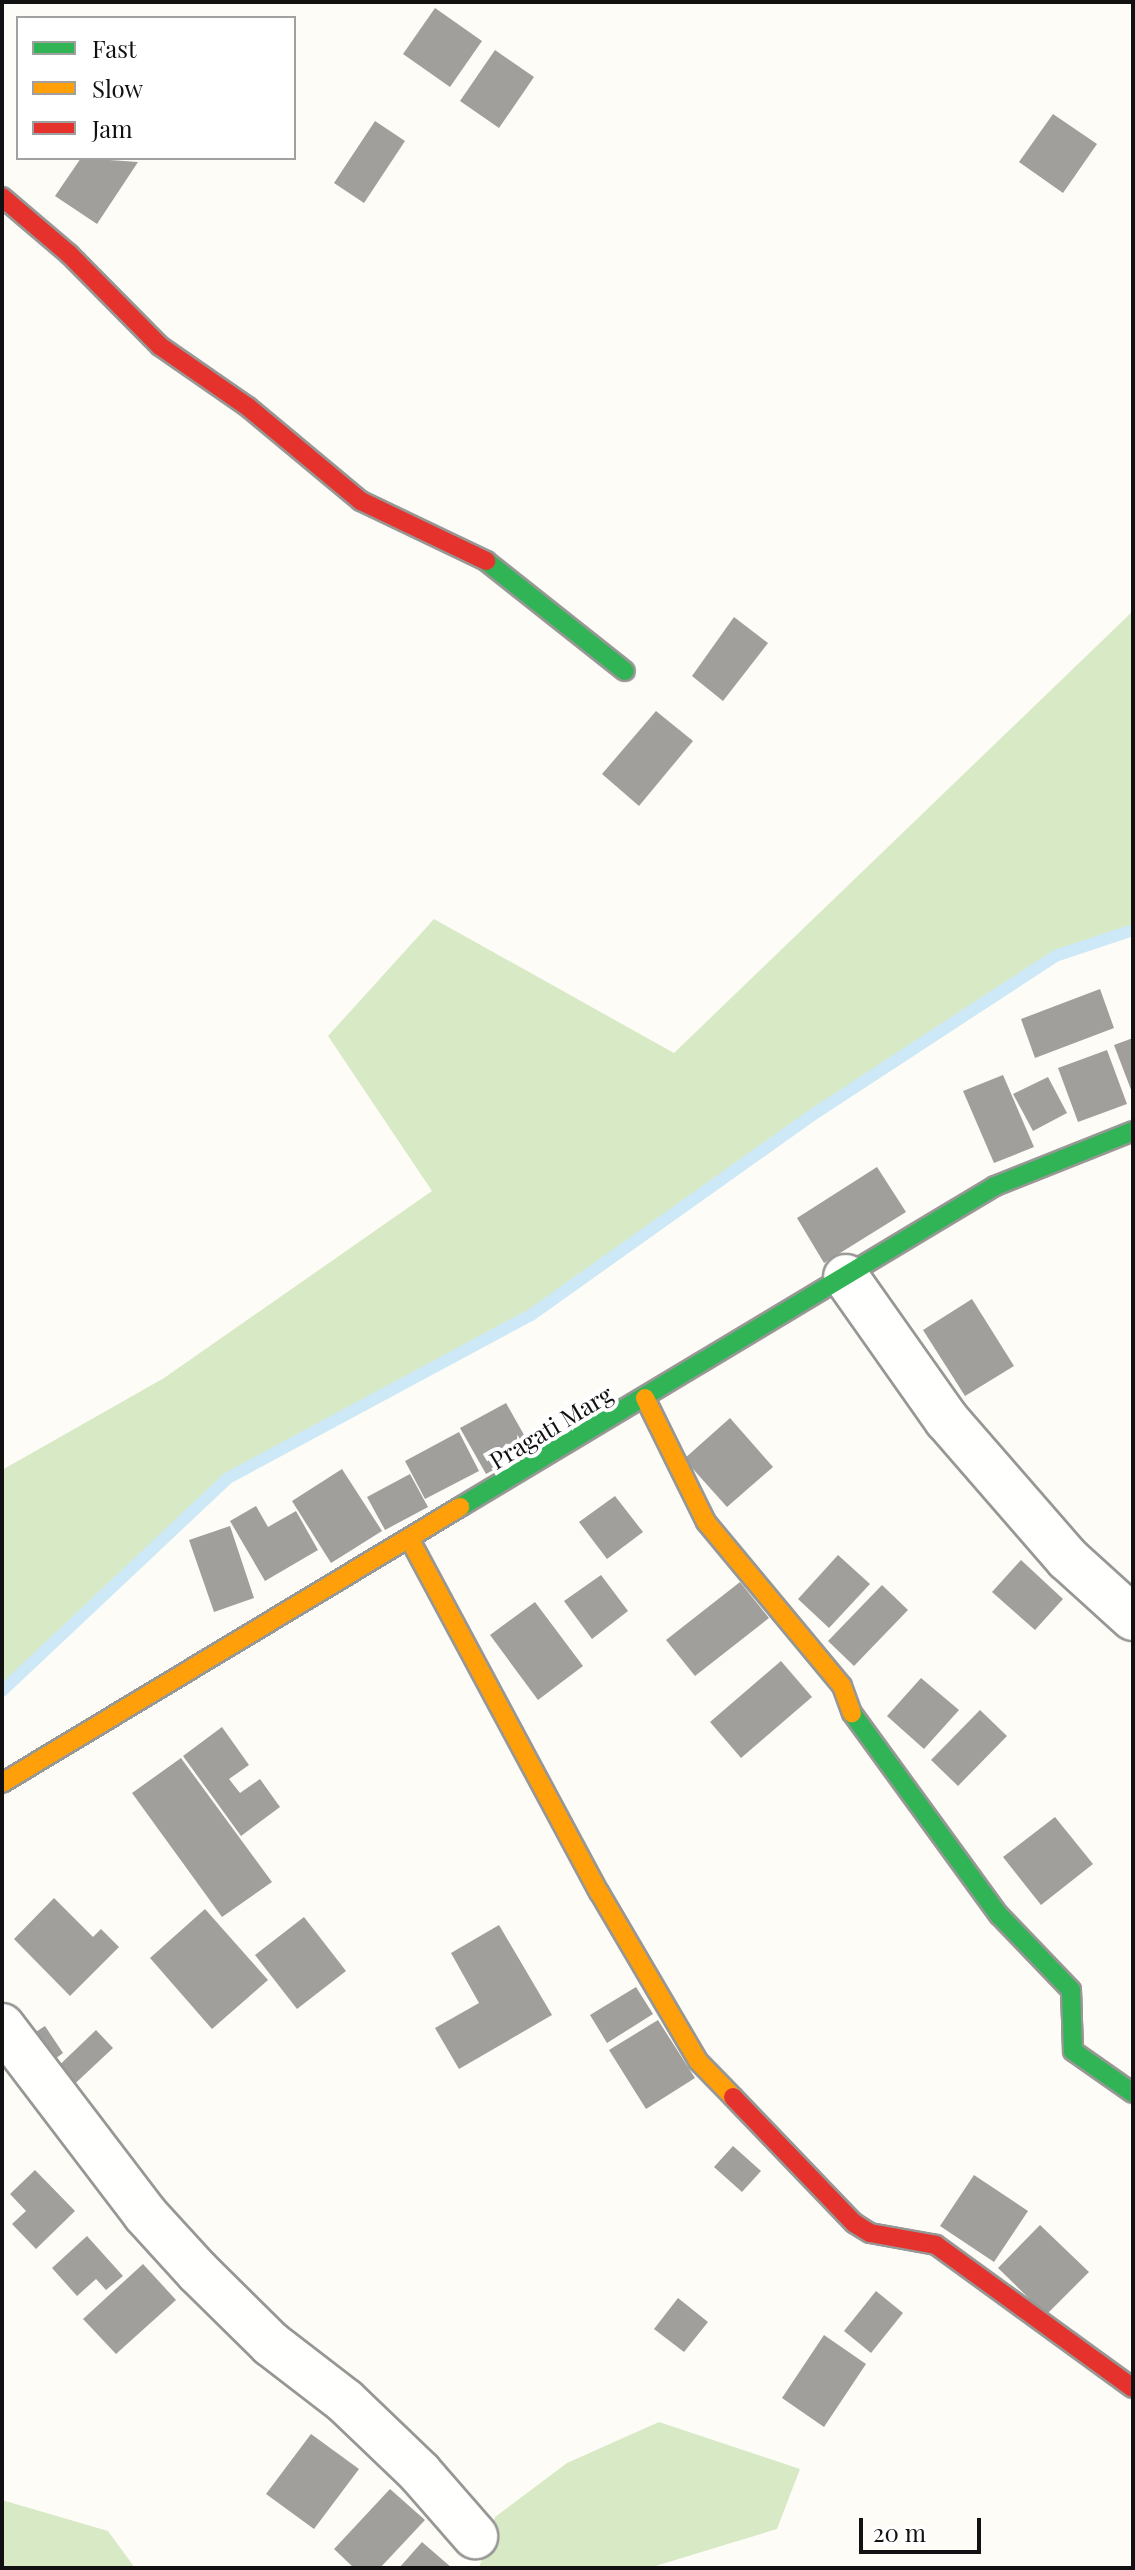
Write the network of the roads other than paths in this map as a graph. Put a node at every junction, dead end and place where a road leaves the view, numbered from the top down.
1 (2, 197) edge
2 (625, 671) dead end
3 (1133, 1131) edge
4 (846, 1277) junction
5 (645, 1398) junction
6 (410, 1540) junction
7 (1133, 1618) edge
8 (2, 1783) edge
9 (2, 2026) edge
10 (1133, 2093) edge
11 (1133, 2388) edge
12 (475, 2536) dead end

1 - 2 street
3 - 4 street, Pragati Marg
4 - 5 street, Pragati Marg
4 - 7 street
5 - 6 street, Pragati Marg
5 - 10 street
6 - 8 street, Pragati Marg
6 - 11 street
9 - 12 street

